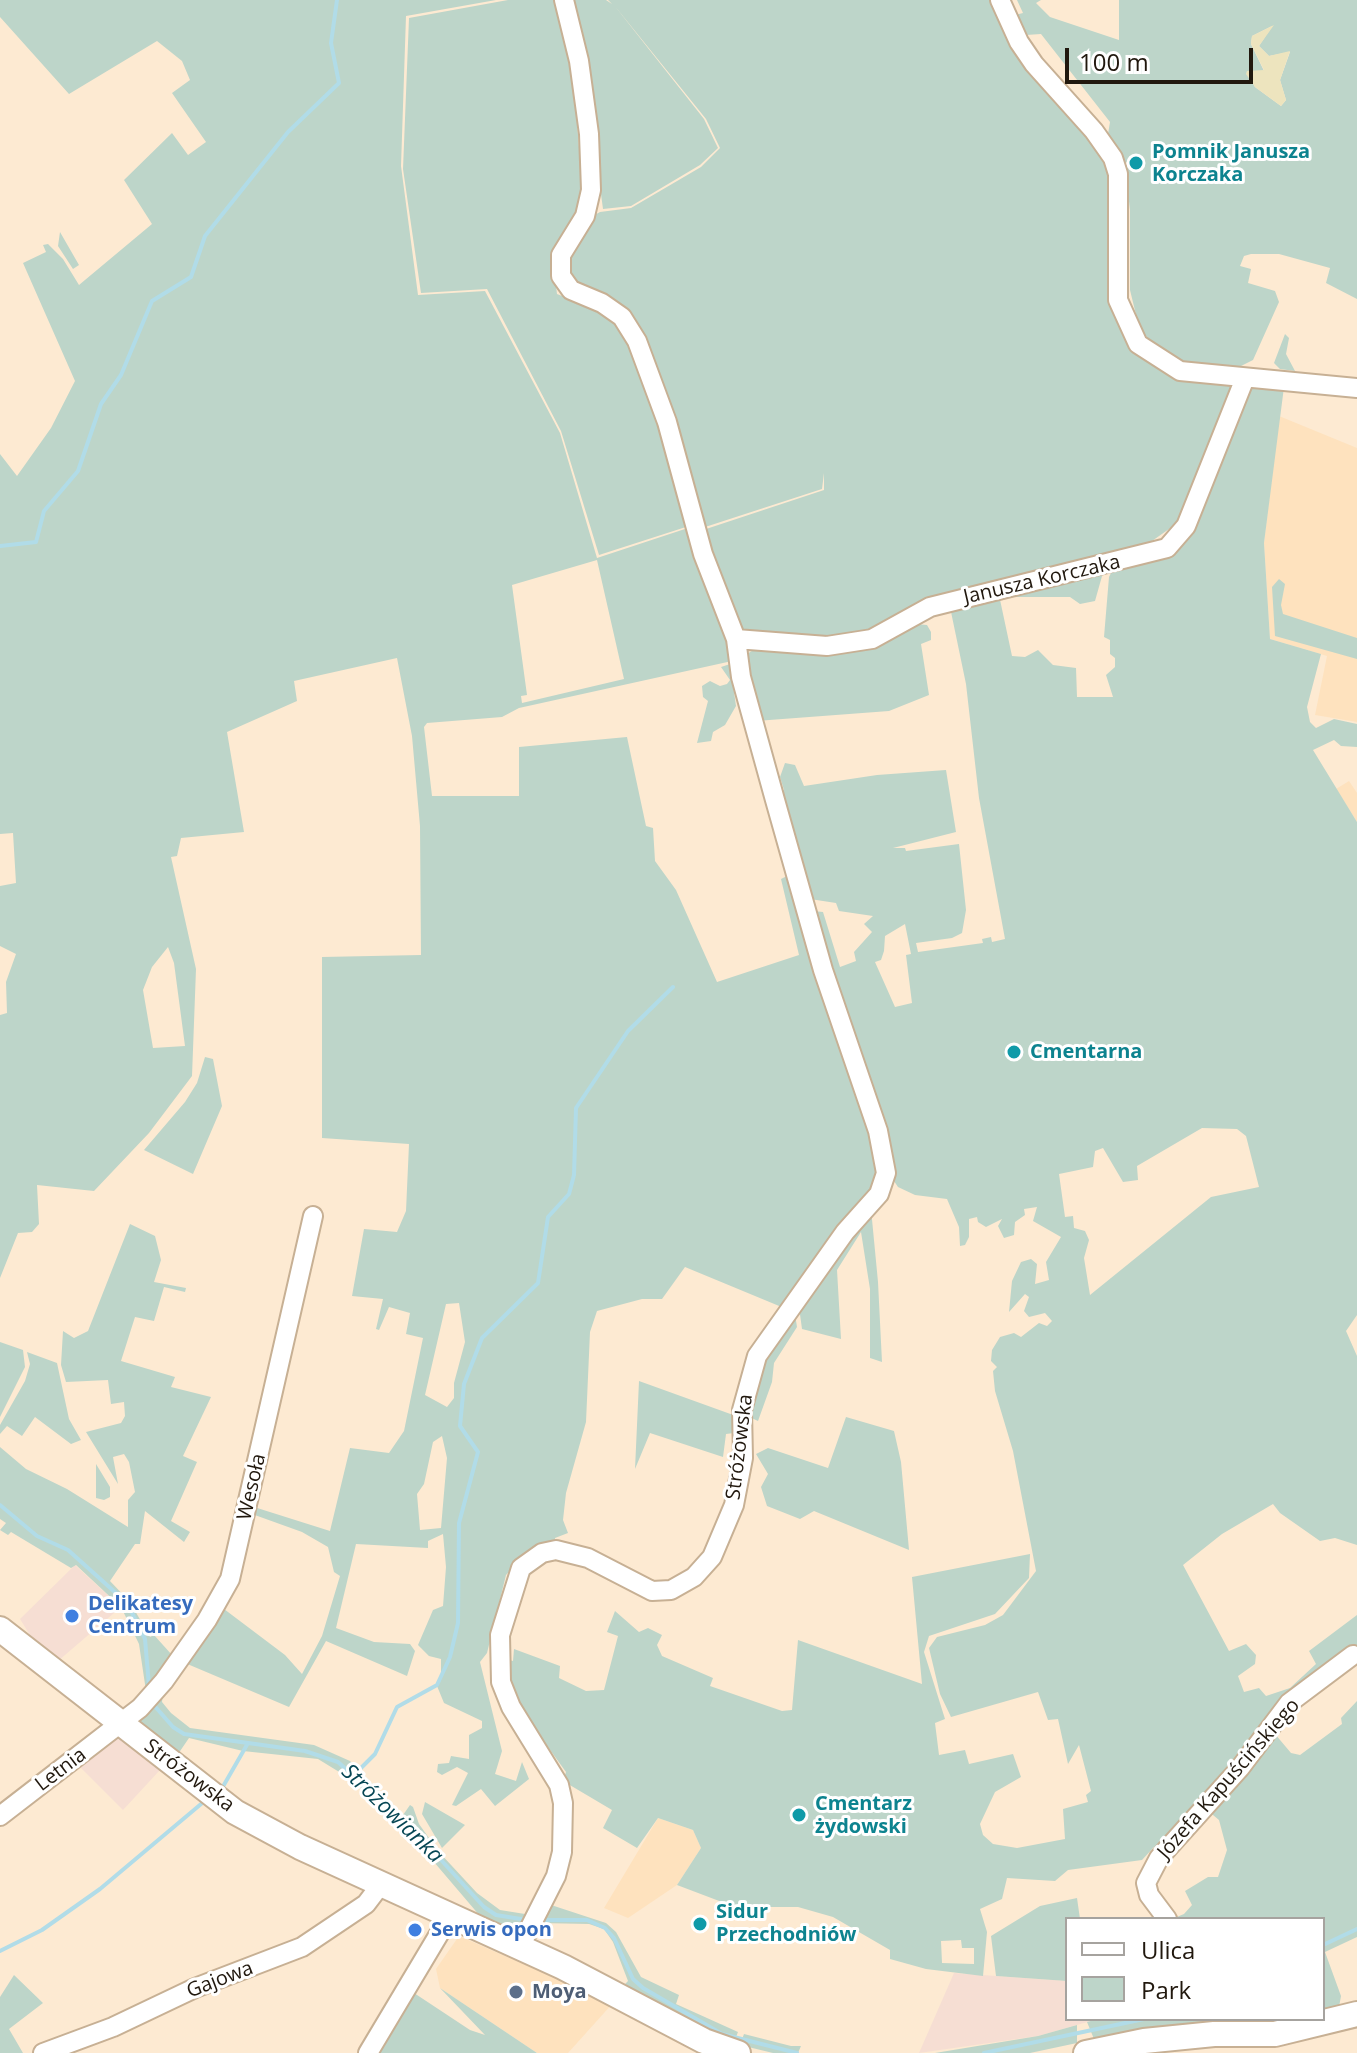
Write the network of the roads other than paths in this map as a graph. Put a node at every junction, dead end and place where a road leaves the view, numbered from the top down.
1 (564, 0) edge
2 (1000, 0) edge
3 (1245, 378) junction
4 (1357, 388) edge
5 (736, 639) junction
6 (313, 1216) dead end
7 (0, 1629) edge
8 (1353, 1655) dead end
9 (121, 1724) junction
10 (0, 1816) edge
11 (382, 1883) junction
12 (451, 1914) junction
13 (1166, 1917) edge
14 (529, 1928) junction
15 (1357, 2007) edge
16 (1357, 2014) edge
17 (1235, 2026) edge
18 (1318, 2026) junction
19 (700, 2047) edge
20 (43, 2053) edge
21 (368, 2053) edge
22 (738, 2053) edge
23 (1086, 2053) edge

1 - 5 street
2 - 3 street
3 - 4 street
3 - 5 street, Janusza Korczaka
5 - 14 street, Stróżowska
6 - 9 street, Wesoła
7 - 9 main road, Stróżowska
8 - 13 street, Józefa Kapuścińskiego
9 - 10 street, Letnia
9 - 11 main road, Stróżowska
11 - 12 main road, Stróżowska
11 - 20 street, Gajowa
12 - 14 main road, Stróżowska
12 - 21 street
14 - 19 main road, Stróżowska
15 - 18 main road
16 - 18 main road
17 - 18 main road
17 - 23 main road
19 - 22 main road, Stróżowska

